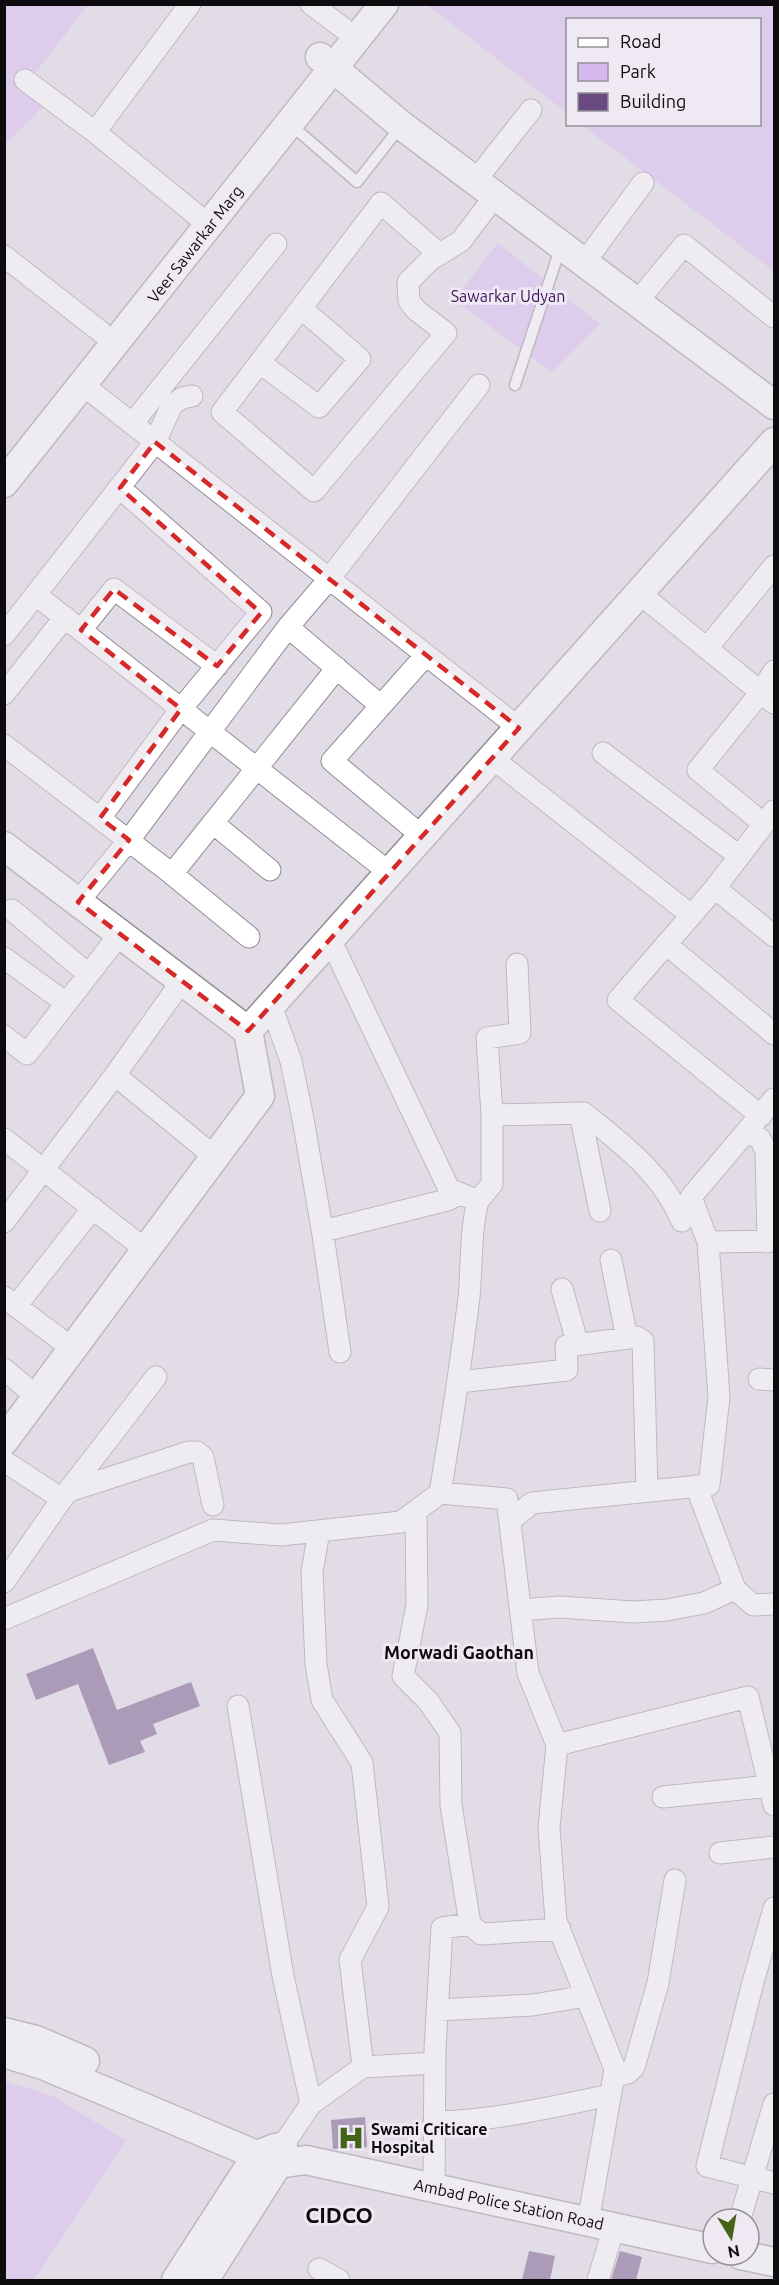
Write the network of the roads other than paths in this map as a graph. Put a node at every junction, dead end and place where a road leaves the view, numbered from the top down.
1 (190, 4) edge
2 (311, 4) edge
3 (361, 4) edge
4 (384, 4) edge
5 (343, 28) junction
6 (327, 63) junction
7 (25, 80) dead end
8 (531, 110) dead end
9 (290, 124) junction
10 (401, 125) junction
11 (95, 132) junction
12 (643, 183) dead end
13 (485, 188) junction
14 (203, 220) junction
15 (276, 244) dead end
16 (561, 246) junction
17 (439, 254) junction
18 (4, 256) edge
19 (584, 263) junction
20 (637, 302) junction
21 (301, 308) junction
22 (774, 317) edge
23 (101, 332) junction
24 (260, 363) junction
25 (83, 385) junction
26 (479, 385) dead end
27 (515, 385) dead end
28 (192, 396) dead end
29 (774, 405) edge
30 (132, 424) junction
31 (156, 442) junction
32 (774, 442) edge
33 (4, 452) edge
34 (4, 483) edge
35 (120, 488) junction
36 (774, 566) edge
37 (329, 579) junction
38 (639, 593) junction
39 (36, 595) junction
40 (73, 624) junction
41 (288, 627) junction
42 (4, 635) edge
43 (707, 648) junction
44 (426, 656) junction
45 (217, 666) junction
46 (337, 668) junction
47 (774, 671) edge
48 (4, 694) edge
49 (768, 697) edge
50 (381, 706) junction
51 (182, 709) junction
52 (519, 728) junction
53 (210, 732) junction
54 (4, 745) edge
55 (603, 753) dead end
56 (492, 758) junction
57 (257, 768) junction
58 (771, 816) edge
59 (100, 818) junction
60 (213, 823) junction
61 (422, 836) junction
62 (129, 840) junction
63 (4, 846) edge
64 (739, 856) junction
65 (270, 870) dead end
66 (390, 873) junction
67 (172, 874) junction
68 (715, 888) junction
69 (78, 902) junction
70 (11, 911) edge
71 (691, 915) junction
72 (120, 934) junction
73 (774, 936) edge
74 (249, 937) dead end
75 (330, 939) junction
76 (666, 944) junction
77 (4, 958) edge
78 (517, 964) dead end
79 (88, 974) junction
80 (182, 981) junction
81 (66, 1003) junction
82 (271, 1005) junction
83 (248, 1031) junction
84 (774, 1034) edge
85 (4, 1036) edge
86 (116, 1075) junction
87 (766, 1109) edge
88 (580, 1113) junction
89 (492, 1115) junction
90 (4, 1139) edge
91 (215, 1157) junction
92 (43, 1169) junction
93 (469, 1198) junction
94 (93, 1208) junction
95 (600, 1210) dead end
96 (682, 1221) dead end
97 (4, 1222) edge
98 (323, 1231) junction
99 (771, 1241) edge
100 (708, 1242) junction
101 (146, 1250) junction
102 (611, 1260) dead end
103 (562, 1290) dead end
104 (10, 1301) edge
105 (627, 1338) junction
106 (578, 1345) junction
107 (73, 1349) junction
108 (340, 1352) dead end
109 (4, 1369) edge
110 (156, 1377) dead end
111 (459, 1382) junction
112 (37, 1396) junction
113 (8, 1429) edge
114 (4, 1461) edge
115 (696, 1486) junction
116 (647, 1491) junction
117 (440, 1493) junction
118 (66, 1495) junction
119 (213, 1505) dead end
120 (417, 1511) junction
121 (510, 1521) junction
122 (319, 1532) junction
123 (4, 1582) edge
124 (735, 1589) junction
125 (774, 1604) edge
126 (520, 1610) junction
127 (4, 1619) edge
128 (238, 1706) dead end
129 (557, 1744) junction
130 (772, 1796) edge
131 (663, 1797) dead end
132 (774, 1847) edge
133 (720, 1853) dead end
134 (675, 1880) dead end
135 (774, 1908) edge
136 (470, 1924) junction
137 (560, 1929) junction
138 (586, 1996) junction
139 (437, 2010) junction
140 (4, 2032) edge
141 (4, 2054) edge
142 (435, 2063) junction
143 (363, 2067) junction
144 (612, 2085) junction
145 (311, 2104) junction
146 (774, 2104) edge
147 (434, 2122) junction
148 (281, 2156) junction
149 (752, 2178) junction
150 (774, 2183) edge
151 (434, 2188) junction
152 (744, 2207) edge
153 (601, 2224) junction
154 (701, 2246) edge
155 (319, 2269) dead end
156 (176, 2280) edge
157 (204, 2280) edge
158 (339, 2280) edge
159 (598, 2280) edge

1 - 11 street
2 - 5 street
3 - 5 street, Veer Sawarkar Marg
4 - 6 street, Veer Sawarkar Marg
5 - 6 street, Veer Sawarkar Marg
6 - 9 street, Veer Sawarkar Marg
6 - 10 street
6 - 14 street, Veer Sawarkar Marg
7 - 11 street
8 - 13 street
9 - 10 lane
9 - 14 street, Veer Sawarkar Marg
10 - 13 street
11 - 14 street
12 - 19 street
13 - 16 street
13 - 17 street
14 - 23 street, Veer Sawarkar Marg
14 - 25 street, Veer Sawarkar Marg
15 - 30 street
16 - 19 street
16 - 27 lane
17 - 21 street
17 - 24 street
18 - 23 street
19 - 20 street
20 - 22 street
20 - 29 street
21 - 24 street
21 - 24 street
23 - 33 street, Veer Sawarkar Marg
25 - 30 street
25 - 34 street, Veer Sawarkar Marg
26 - 37 street
28 - 31 street
30 - 31 street
31 - 35 street
31 - 37 street
32 - 38 street
35 - 39 street
35 - 45 street
36 - 43 street
37 - 41 street
37 - 44 street
38 - 43 street
38 - 52 street
39 - 40 street
39 - 42 street
40 - 45 street
40 - 48 street
40 - 51 street
41 - 46 street
41 - 53 street
43 - 49 street
44 - 50 street
44 - 52 street
45 - 51 street
46 - 50 street
46 - 57 street
47 - 49 street
49 - 58 street
50 - 61 street
51 - 53 street
51 - 59 street
52 - 56 street
53 - 57 street
53 - 62 street
54 - 59 street
55 - 64 street
56 - 61 street
56 - 71 street
57 - 60 street
57 - 66 street
58 - 64 street
59 - 62 street
60 - 65 street
60 - 67 street
61 - 66 street
62 - 67 street
62 - 69 street
63 - 69 street
64 - 68 street
66 - 75 street
67 - 74 street
68 - 71 street
68 - 73 street
69 - 72 street
70 - 79 street
71 - 76 street
72 - 79 street
72 - 80 street
75 - 82 street
75 - 93 street
76 - 84 street
76 - 87 street
77 - 81 street
78 - 89 street
79 - 81 street
80 - 83 street
80 - 86 street
81 - 85 street
82 - 83 street
82 - 98 street
83 - 91 street
86 - 91 street
86 - 92 street
87 - 99 street
87 - 100 street
88 - 89 street
88 - 95 street
88 - 96 street
89 - 93 street
90 - 92 street
91 - 101 street
92 - 94 street
92 - 97 street
93 - 98 street
93 - 111 street
94 - 101 street
94 - 104 street
98 - 108 street
99 - 100 street
100 - 115 street
101 - 107 street
102 - 105 street
103 - 106 street
104 - 107 street
105 - 106 street
105 - 116 street
106 - 111 street
107 - 112 street
109 - 112 street
110 - 118 street
111 - 117 street
112 - 113 street
114 - 118 street
115 - 116 street
115 - 124 street
116 - 121 street
117 - 120 street
117 - 121 street
118 - 119 street
118 - 123 street
120 - 122 street
120 - 136 street
121 - 126 street
122 - 127 street
122 - 143 street
124 - 125 street
124 - 126 street
126 - 129 street
128 - 145 street
129 - 130 street
129 - 137 street
130 - 131 street
132 - 133 street
134 - 144 street
135 - 149 street
136 - 137 street
136 - 139 street
137 - 138 street
138 - 139 street
138 - 144 street
139 - 142 street
140 - 148 street, Ambad Police Station Road
141 - 148 street, Ambad Police Station Road
142 - 143 street
142 - 147 street
143 - 145 street
144 - 147 street
144 - 153 street
145 - 148 street
146 - 149 street
147 - 151 street
148 - 151 street, Ambad Police Station Road
148 - 156 street
148 - 157 street
149 - 150 street
149 - 152 street
151 - 153 street, Ambad Police Station Road
153 - 154 street, Ambad Police Station Road
153 - 159 street
155 - 158 street

